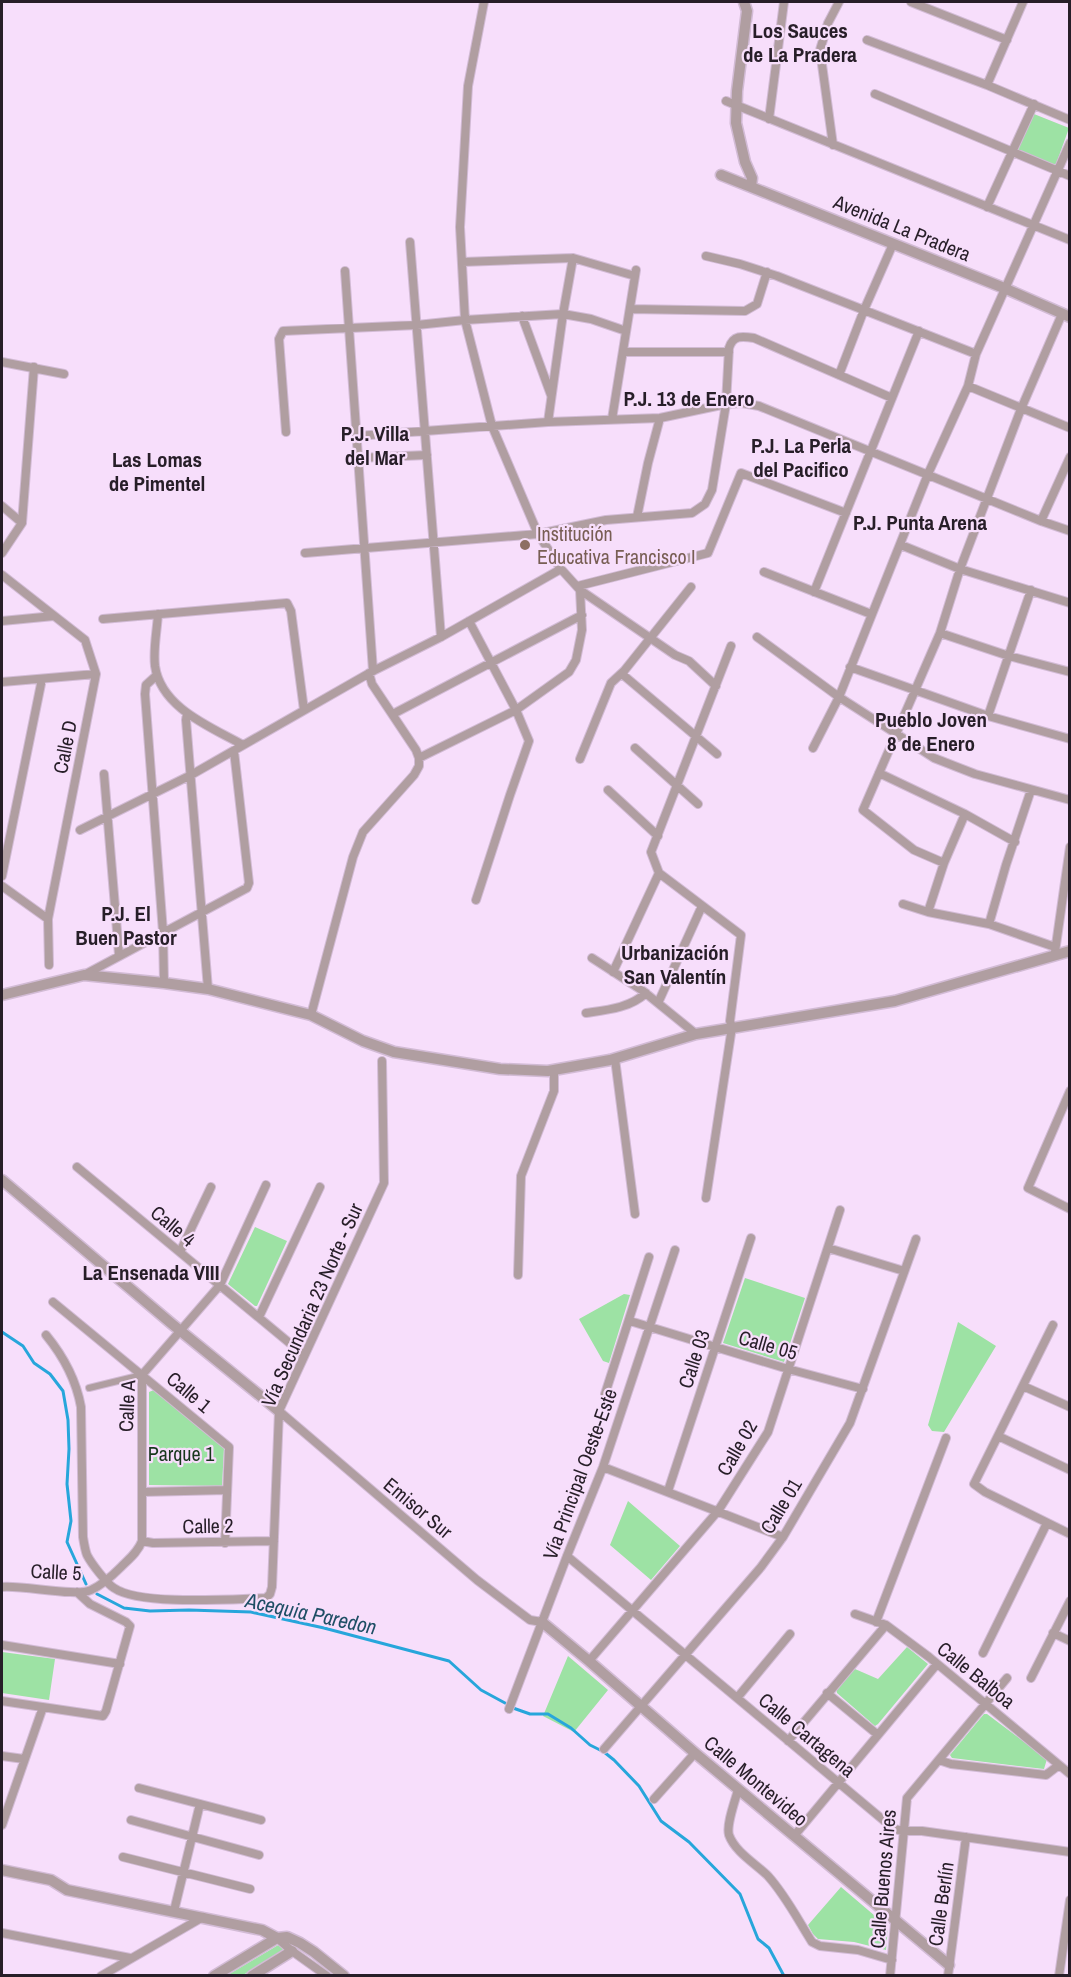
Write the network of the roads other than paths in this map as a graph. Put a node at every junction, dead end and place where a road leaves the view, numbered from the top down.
1 (484, 2) edge
2 (744, 2) edge
3 (784, 2) edge
4 (839, 2) edge
5 (910, 2) edge
6 (1023, 2) edge
7 (867, 40) dead end
8 (1007, 40) junction
9 (987, 85) junction
10 (875, 94) dead end
11 (731, 104) junction
12 (1034, 104) junction
13 (769, 119) junction
14 (1070, 120) edge
15 (1070, 143) edge
16 (833, 145) junction
17 (1012, 152) junction
18 (1057, 171) junction
19 (721, 175) dead end
20 (1070, 176) edge
21 (752, 187) junction
22 (987, 207) junction
23 (1034, 226) junction
24 (1070, 240) edge
25 (411, 242) dead end
26 (893, 244) junction
27 (706, 256) dead end
28 (573, 258) junction
29 (462, 262) junction
30 (345, 271) dead end
31 (767, 273) junction
32 (1004, 288) junction
33 (630, 309) junction
34 (864, 310) junction
35 (563, 314) junction
36 (1066, 315) edge
37 (522, 316) junction
38 (465, 320) junction
39 (417, 325) junction
40 (349, 327) junction
41 (626, 331) junction
42 (919, 331) junction
43 (623, 352) junction
44 (729, 352) junction
45 (976, 354) junction
46 (2, 362) edge
47 (34, 367) junction
48 (64, 374) dead end
49 (839, 375) junction
50 (968, 386) junction
51 (552, 397) junction
52 (892, 398) junction
53 (726, 404) junction
54 (1021, 408) junction
55 (660, 418) junction
56 (612, 419) junction
57 (548, 422) junction
58 (492, 426) junction
59 (1070, 428) edge
60 (286, 432) dead end
61 (425, 432) junction
62 (357, 436) junction
63 (870, 452) junction
64 (427, 455) junction
65 (358, 458) junction
66 (1069, 462) edge
67 (928, 474) junction
68 (988, 498) junction
69 (2, 506) edge
70 (846, 513) junction
71 (637, 517) junction
72 (1041, 521) junction
73 (22, 523) junction
74 (1070, 531) edge
75 (537, 534) junction
76 (434, 542) junction
77 (901, 545) junction
78 (364, 548) junction
79 (2, 553) edge
80 (304, 553) dead end
81 (561, 569) junction
82 (960, 569) junction
83 (764, 572) dead end
84 (2, 575) edge
85 (691, 587) dead end
86 (579, 588) junction
87 (1031, 590) junction
88 (814, 592) junction
89 (1070, 603) edge
90 (158, 614) junction
91 (871, 614) junction
92 (582, 615) junction
93 (54, 616) junction
94 (103, 619) dead end
95 (2, 621) edge
96 (469, 621) junction
97 (940, 633) junction
98 (441, 637) junction
99 (757, 637) dead end
100 (651, 638) junction
101 (731, 646) dead end
102 (1009, 656) junction
103 (491, 664) junction
104 (850, 667) junction
105 (371, 672) junction
106 (1070, 672) edge
107 (96, 674) junction
108 (622, 674) junction
109 (157, 675) junction
110 (42, 679) junction
111 (2, 682) edge
112 (716, 686) junction
113 (916, 690) junction
114 (839, 697) junction
115 (304, 710) junction
116 (516, 710) junction
117 (187, 713) junction
118 (393, 714) junction
119 (988, 716) junction
120 (896, 734) junction
121 (696, 736) junction
122 (1070, 739) edge
123 (243, 745) junction
124 (813, 747) dead end
125 (635, 748) dead end
126 (234, 751) junction
127 (717, 754) dead end
128 (419, 758) junction
129 (580, 759) dead end
130 (879, 773) junction
131 (104, 774) dead end
132 (191, 775) junction
133 (677, 786) junction
134 (608, 790) dead end
135 (1031, 790) junction
136 (152, 794) junction
137 (1070, 800) edge
138 (698, 804) dead end
139 (965, 814) junction
140 (107, 817) junction
141 (80, 830) dead end
142 (658, 836) junction
143 (1015, 842) junction
144 (1070, 847) edge
145 (944, 863) junction
146 (658, 873) junction
147 (2, 876) edge
148 (2, 886) edge
149 (476, 900) dead end
150 (903, 904) dead end
151 (702, 906) junction
152 (202, 912) junction
153 (928, 912) junction
154 (48, 919) junction
155 (989, 924) junction
156 (163, 932) junction
157 (1055, 951) junction
158 (1070, 951) edge
159 (119, 955) junction
160 (592, 958) dead end
161 (49, 965) dead end
162 (613, 972) junction
163 (84, 975) junction
164 (164, 983) junction
165 (208, 989) junction
166 (645, 993) junction
167 (2, 995) edge
168 (658, 1003) junction
169 (586, 1013) dead end
170 (311, 1015) junction
171 (732, 1027) junction
172 (696, 1034) junction
173 (615, 1059) junction
174 (382, 1061) dead end
175 (554, 1070) junction
176 (1070, 1091) edge
177 (77, 1167) dead end
178 (2, 1180) edge
179 (266, 1185) dead end
180 (211, 1187) dead end
181 (320, 1187) dead end
182 (706, 1198) dead end
183 (1070, 1209) edge
184 (840, 1210) dead end
185 (635, 1214) dead end
186 (751, 1238) dead end
187 (916, 1239) dead end
188 (828, 1248) junction
189 (675, 1250) dead end
190 (180, 1252) junction
191 (649, 1257) dead end
192 (904, 1271) junction
193 (519, 1275) dead end
194 (220, 1285) junction
195 (53, 1302) dead end
196 (259, 1317) junction
197 (630, 1321) junction
198 (1053, 1325) dead end
199 (650, 1327) junction
200 (181, 1331) junction
201 (46, 1335) dead end
202 (716, 1347) junction
203 (304, 1355) junction
204 (788, 1369) junction
205 (142, 1375) junction
206 (1023, 1386) junction
207 (89, 1388) dead end
208 (863, 1389) junction
209 (605, 1394) dead end
210 (1070, 1407) edge
211 (279, 1411) junction
212 (999, 1436) junction
213 (946, 1438) dead end
214 (603, 1467) junction
215 (1070, 1470) edge
216 (227, 1491) junction
217 (668, 1491) junction
218 (142, 1492) junction
219 (718, 1511) junction
220 (1047, 1523) junction
221 (1070, 1534) edge
222 (783, 1537) junction
223 (142, 1541) junction
224 (274, 1541) junction
225 (225, 1543) junction
226 (567, 1556) junction
227 (106, 1580) junction
228 (2, 1587) edge
229 (77, 1592) junction
230 (1070, 1601) edge
231 (633, 1610) junction
232 (855, 1614) dead end
233 (542, 1622) junction
234 (876, 1622) junction
235 (886, 1625) junction
236 (790, 1634) dead end
237 (1053, 1634) junction
238 (1070, 1641) edge
239 (2, 1645) edge
240 (982, 1653) dead end
241 (686, 1654) junction
242 (589, 1661) junction
243 (120, 1664) junction
244 (937, 1664) junction
245 (1007, 1678) dead end
246 (1031, 1678) dead end
247 (827, 1693) junction
248 (737, 1698) junction
249 (2, 1701) edge
250 (986, 1704) junction
251 (43, 1707) junction
252 (640, 1707) junction
253 (509, 1708) dead end
254 (878, 1735) junction
255 (788, 1741) junction
256 (604, 1749) dead end
257 (695, 1753) junction
258 (2, 1756) edge
259 (24, 1759) junction
260 (939, 1760) junction
261 (1059, 1765) junction
262 (1070, 1774) edge
263 (838, 1783) junction
264 (139, 1788) dead end
265 (738, 1790) junction
266 (654, 1799) dead end
267 (200, 1804) junction
268 (4, 1812) edge
269 (131, 1820) dead end
270 (261, 1820) dead end
271 (2, 1825) edge
272 (903, 1831) junction
273 (794, 1836) junction
274 (192, 1837) junction
275 (966, 1837) junction
276 (1066, 1851) edge
277 (259, 1855) dead end
278 (123, 1857) dead end
279 (2, 1870) edge
280 (183, 1872) junction
281 (250, 1889) dead end
282 (1070, 1900) edge
283 (174, 1911) junction
284 (203, 1917) junction
285 (895, 1919) junction
286 (2, 1933) edge
287 (277, 1938) junction
288 (292, 1952) junction
289 (130, 1958) junction
290 (892, 1960) junction
291 (949, 1970) edge
292 (101, 1976) edge
293 (214, 1976) edge
294 (252, 1976) edge
295 (327, 1976) edge
296 (344, 1976) edge
297 (890, 1976) edge
298 (1059, 1976) edge

1 - 29 street
2 - 11 street
3 - 13 street
4 - 16 street
5 - 8 street
6 - 8 street
7 - 9 street
8 - 9 street
9 - 12 street
10 - 17 street
11 - 13 street
11 - 21 street
12 - 14 street
12 - 17 street
13 - 16 street
15 - 18 street
16 - 22 street
17 - 18 street
17 - 22 street
18 - 20 street
18 - 23 street
19 - 21 street, Avenida La Pradera
21 - 26 street, Avenida La Pradera
22 - 23 street
23 - 24 street
23 - 32 street
25 - 39 street
26 - 32 street, Avenida La Pradera
26 - 34 street
27 - 31 street
28 - 29 street
28 - 33 street
28 - 35 street
29 - 38 street
30 - 40 street
31 - 33 street
31 - 34 street
32 - 36 street, Avenida La Pradera
32 - 45 street
33 - 41 street
34 - 42 street
34 - 49 street
35 - 37 street
35 - 41 street
35 - 51 street
36 - 54 street
37 - 38 street
37 - 51 street
38 - 39 street
38 - 58 street
39 - 40 street
39 - 61 street
40 - 60 street
40 - 62 street
41 - 43 street
42 - 45 street
42 - 52 street
43 - 44 street
43 - 56 street
44 - 49 street
44 - 53 street
45 - 50 street
46 - 47 street
47 - 48 street
47 - 73 street
49 - 52 street
50 - 54 street
50 - 67 street
51 - 57 street
52 - 63 street
53 - 55 street
53 - 63 street
53 - 71 street
54 - 59 street
54 - 68 street
55 - 56 street
55 - 71 street
56 - 57 street
57 - 58 street
58 - 61 street
58 - 75 street
61 - 62 street
61 - 64 street
62 - 65 street
63 - 67 street
63 - 70 street
64 - 65 street
64 - 76 street
65 - 78 street
66 - 72 street
67 - 68 street
67 - 77 street
68 - 72 street
68 - 82 street
69 - 73 street
70 - 86 street
70 - 88 street
71 - 75 street
72 - 74 street
73 - 79 street
75 - 76 street
75 - 81 street
76 - 78 street
76 - 98 street
77 - 82 street
77 - 91 street
78 - 80 street
78 - 105 street
81 - 86 street
81 - 96 street
82 - 87 street
82 - 97 street
83 - 88 street
84 - 93 street, Calle D
85 - 100 street
86 - 92 street
86 - 100 street
87 - 89 street
87 - 102 street
88 - 91 street
90 - 94 street
90 - 109 street
90 - 115 street
91 - 104 street
92 - 103 street
92 - 116 street
93 - 95 street
93 - 107 street, Calle D
96 - 98 street
96 - 103 street
97 - 102 street
97 - 113 street
98 - 105 street
99 - 114 street
100 - 108 street
100 - 112 street
101 - 112 street
102 - 106 street
102 - 119 street
103 - 116 street
103 - 118 street
104 - 113 street
104 - 114 street
105 - 115 street
105 - 118 street
107 - 110 street
107 - 154 street, Calle D
108 - 121 street
108 - 129 street
109 - 117 street
109 - 136 street
110 - 111 street
110 - 147 street
112 - 121 street
113 - 119 street
113 - 120 street
114 - 120 street
114 - 124 street
115 - 123 street
116 - 128 street
116 - 149 street
117 - 123 street
117 - 132 street
118 - 128 street
119 - 122 street
120 - 130 street
120 - 135 street
121 - 127 street
121 - 133 street
123 - 126 street
125 - 133 street
126 - 132 street
126 - 152 street
128 - 170 street
130 - 139 street
130 - 145 street
131 - 140 street
132 - 136 street
132 - 152 street
133 - 138 street
133 - 142 street
134 - 142 street
135 - 137 street
135 - 143 street
136 - 140 street
136 - 156 street
139 - 143 street
139 - 145 street
140 - 141 street
140 - 159 street
142 - 146 street
143 - 155 street
144 - 157 street
145 - 153 street
146 - 151 street
146 - 162 street
148 - 154 street
150 - 153 street
151 - 168 street
151 - 171 street
152 - 156 street
152 - 165 street
153 - 155 street
154 - 161 street, Calle D
155 - 157 street
156 - 159 street
156 - 164 street
157 - 158 street
157 - 171 street
159 - 163 street
160 - 162 street
162 - 166 street
163 - 164 street
163 - 167 street
164 - 165 street
165 - 170 street
166 - 168 street
166 - 169 street
168 - 172 street
170 - 175 street
171 - 172 street
171 - 182 street
172 - 173 street
173 - 175 street
173 - 185 street
174 - 203 street, Vía Secundaria 23 Norte - Sur
175 - 193 street
176 - 183 street
177 - 190 street, Calle 4
178 - 200 street
179 - 194 street, Calle A
180 - 190 street
181 - 196 street
184 - 188 street, Calle 02
186 - 202 street, Calle 03
187 - 192 street, Calle 01
188 - 192 street
188 - 204 street, Calle 02
189 - 199 street, Vía Principal Oeste-Este
190 - 194 street, Calle 4
191 - 197 street, Vía Principal Oeste-Este
192 - 208 street, Calle 01
194 - 196 street, Calle 4
194 - 200 street, Calle A
195 - 205 street, Calle 1
196 - 203 street, Calle 4
197 - 199 street, Calle 05
197 - 209 street, Vía Principal Oeste-Este
198 - 206 street
199 - 202 street, Calle 05
199 - 214 street, Vía Principal Oeste-Este
200 - 205 street, Calle A
200 - 211 street
201 - 227 street
202 - 204 street, Calle 05
202 - 217 street, Calle 03
203 - 211 street, Vía Secundaria 23 Norte - Sur
204 - 208 street, Calle 05
204 - 219 street, Calle 02
205 - 207 street
205 - 216 street, Calle 1
205 - 218 street, Calle A
206 - 210 street
206 - 212 street
208 - 222 street, Calle 01
211 - 224 street, Vía Secundaria 23 Norte - Sur
211 - 233 street, Emisor Sur
212 - 215 street
212 - 220 street
213 - 234 street
214 - 217 street
214 - 226 street, Vía Principal Oeste-Este
216 - 218 street
216 - 225 street, Calle 1
217 - 219 street
218 - 223 street, Calle A
219 - 222 street
219 - 231 street, Calle 02
220 - 221 street
220 - 240 street
222 - 241 street, Calle 01
223 - 225 street, Calle 2
223 - 227 street
224 - 225 street, Calle 2
224 - 227 street, Vía Secundaria 23 Norte - Sur
226 - 231 street, Calle Cartagena
226 - 233 street, Vía Principal Oeste-Este
227 - 229 street, Calle 5
228 - 229 street, Calle 5
229 - 243 street
230 - 237 street
231 - 241 street, Calle Cartagena
231 - 242 street, Calle 02
232 - 234 street, Calle Balboa
233 - 242 street, Calle Montevideo
233 - 253 street, Vía Principal Oeste-Este
234 - 235 street, Calle Balboa
235 - 244 street, Calle Balboa
235 - 247 street
236 - 248 street
237 - 238 street
237 - 246 street
239 - 243 street
241 - 248 street, Calle Cartagena
241 - 252 street, Calle 01
242 - 252 street, Calle Montevideo
243 - 251 street
244 - 250 street, Calle Balboa
244 - 254 street
245 - 250 street, Calle Buenos Aires
247 - 254 street
247 - 255 street
248 - 255 street, Calle Cartagena
249 - 251 street
250 - 260 street, Calle Buenos Aires
250 - 261 street, Calle Balboa
251 - 259 street
252 - 256 street, Calle 01
252 - 257 street, Calle Montevideo
254 - 263 street
255 - 263 street, Calle Cartagena
257 - 265 street, Calle Montevideo
257 - 266 street
258 - 259 street
259 - 268 street
260 - 261 street
260 - 272 street, Calle Buenos Aires
261 - 262 street, Calle Balboa
263 - 272 street, Calle Cartagena
263 - 273 street
264 - 267 street
265 - 273 street, Calle Montevideo
265 - 290 street
267 - 270 street
267 - 274 street
268 - 271 street
269 - 274 street
272 - 275 street, Calle Cartagena
272 - 285 street, Calle Buenos Aires
273 - 285 street, Calle Montevideo
274 - 277 street
274 - 280 street
275 - 276 street, Calle Cartagena
275 - 291 street, Calle Berlín
278 - 280 street
279 - 283 street
280 - 281 street
280 - 283 street
282 - 298 street
283 - 284 street
284 - 287 street
284 - 289 street
285 - 290 street, Calle Buenos Aires
285 - 291 street, Calle Montevideo
286 - 289 street
287 - 288 street
287 - 293 street
287 - 296 street
288 - 294 street
288 - 295 street
289 - 292 street
290 - 297 street, Calle Buenos Aires

